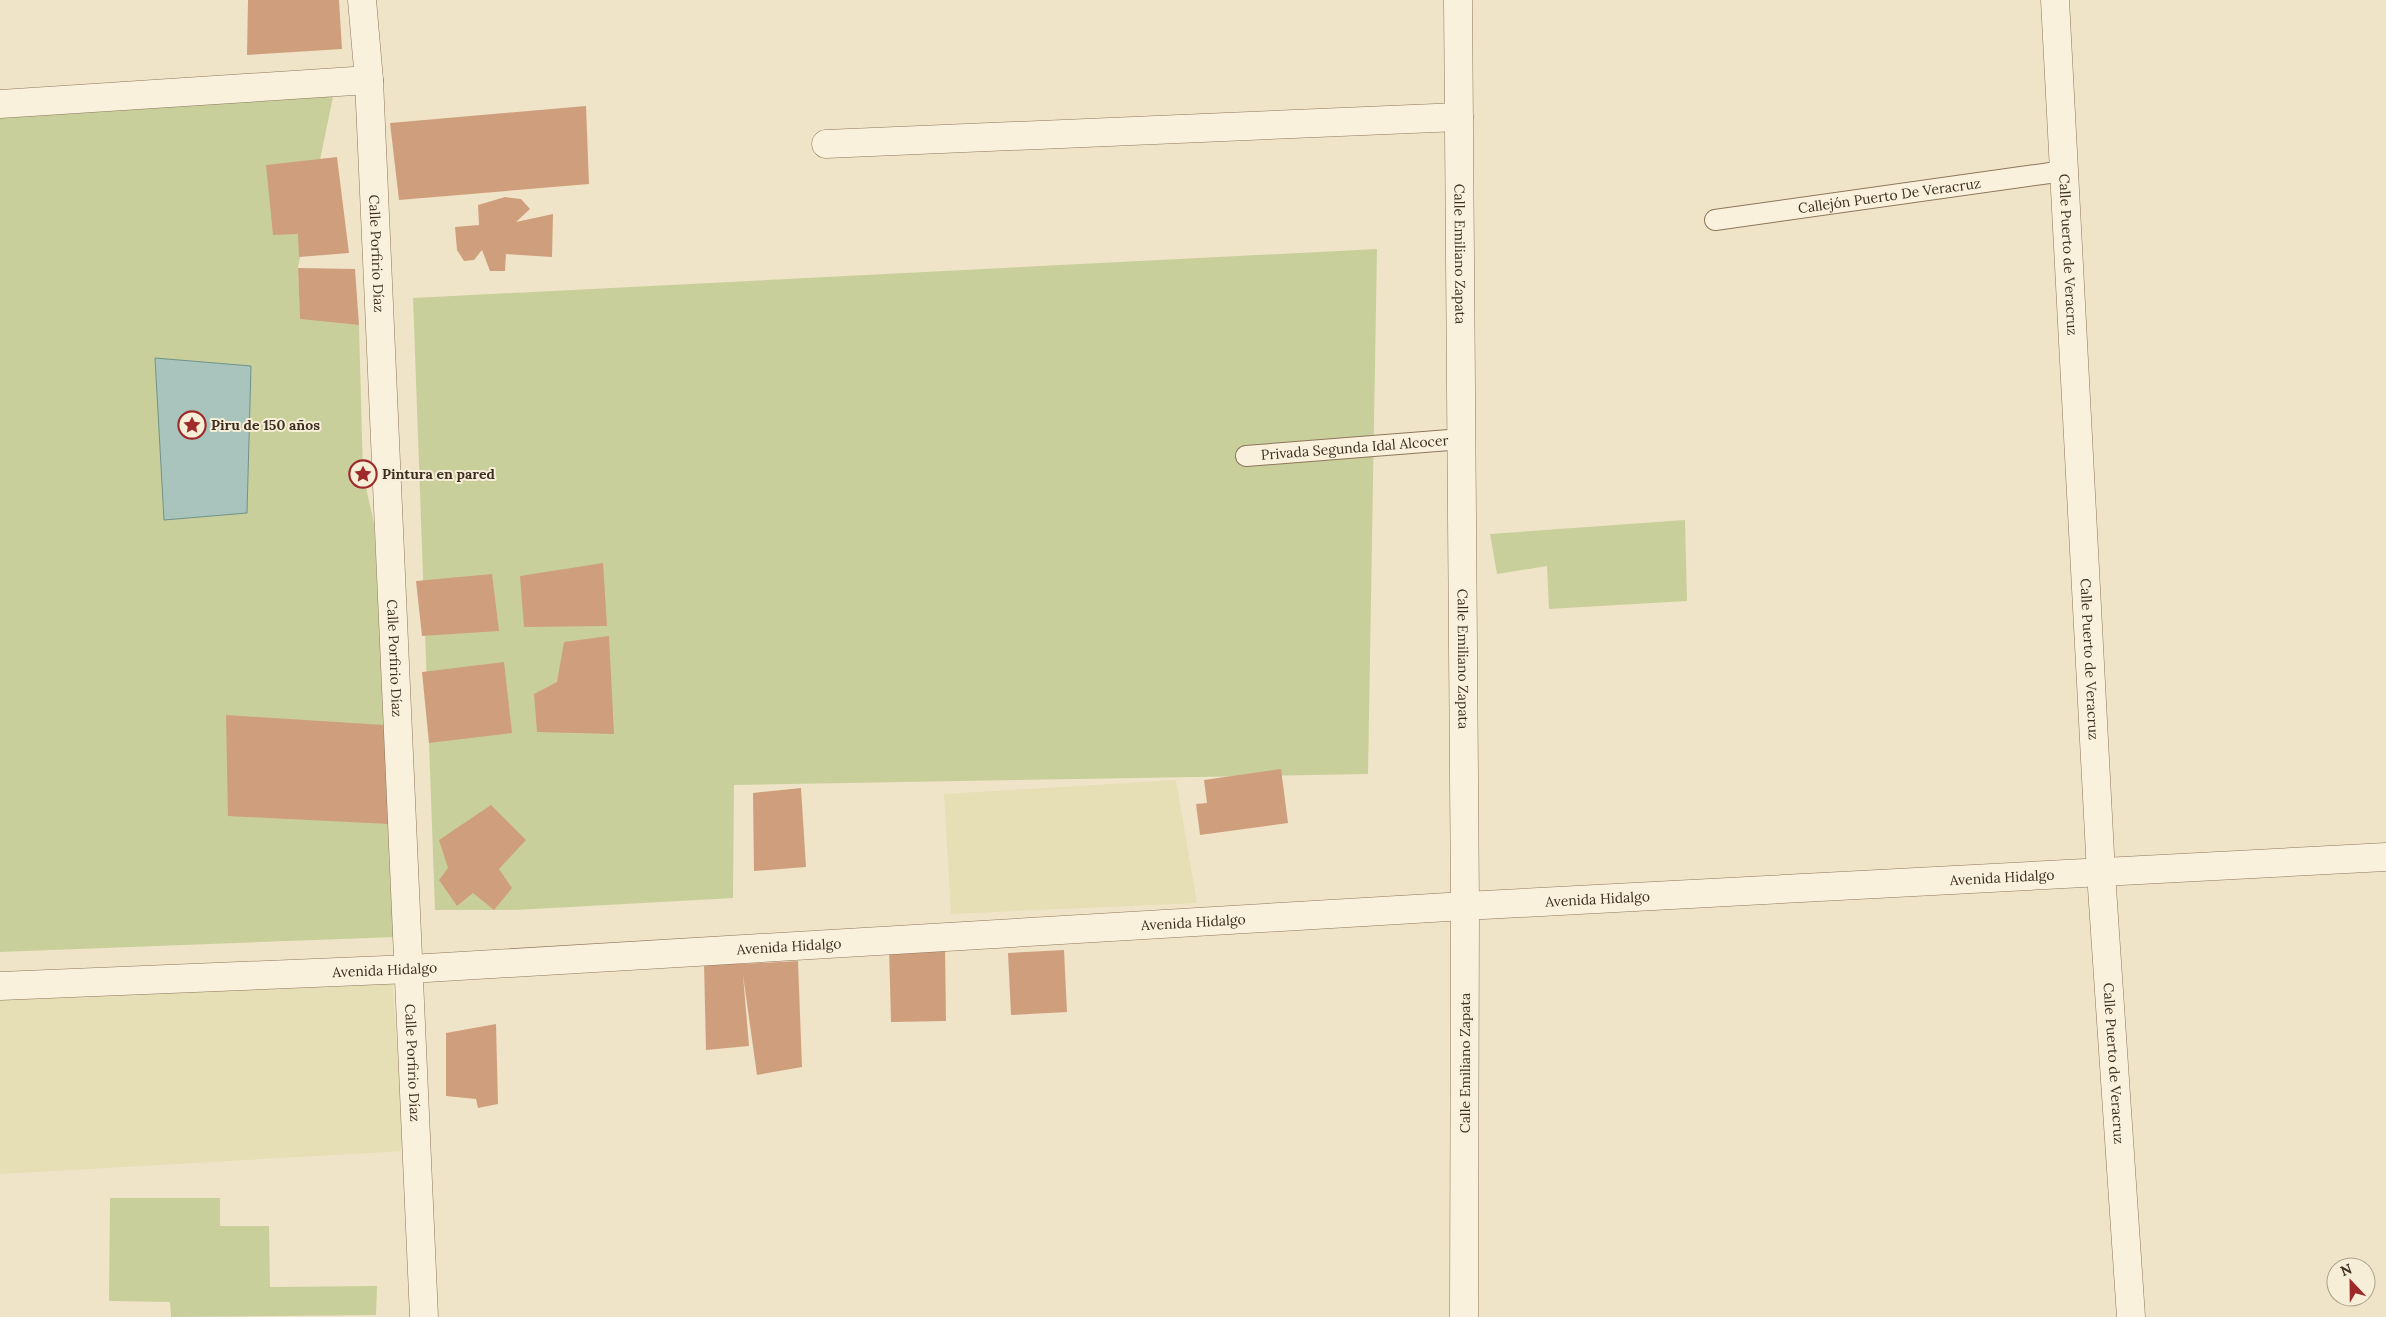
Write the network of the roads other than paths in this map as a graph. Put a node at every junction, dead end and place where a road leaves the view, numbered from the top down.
1 (362, 0) edge
2 (1458, 0) edge
3 (2056, 0) edge
4 (369, 80) junction
5 (0, 104) edge
6 (1459, 117) junction
7 (826, 144) dead end
8 (2064, 171) junction
9 (1715, 220) dead end
10 (1462, 439) junction
11 (1246, 456) dead end
12 (2386, 857) edge
13 (2101, 873) junction
14 (1465, 906) junction
15 (410, 969) junction
16 (0, 986) edge
17 (424, 1317) edge
18 (1464, 1317) edge
19 (2131, 1317) edge

1 - 4 street, Calle Porfirio Díaz
2 - 6 street, Calle Emiliano Zapata
3 - 8 street, Calle Puerto de Veracruz
4 - 5 street
4 - 15 street, Calle Porfirio Díaz
6 - 7 street
6 - 10 street, Calle Emiliano Zapata
8 - 9 lane, Callejón Puerto De Veracruz
8 - 13 street, Calle Puerto de Veracruz
10 - 11 lane, Privada Segunda Idal Alcocer
10 - 14 street, Calle Emiliano Zapata
12 - 13 street, Avenida Hidalgo
13 - 14 street, Avenida Hidalgo
13 - 19 street, Calle Puerto de Veracruz
14 - 15 street, Avenida Hidalgo
14 - 18 street, Calle Emiliano Zapata
15 - 16 street, Avenida Hidalgo
15 - 17 street, Calle Porfirio Díaz

